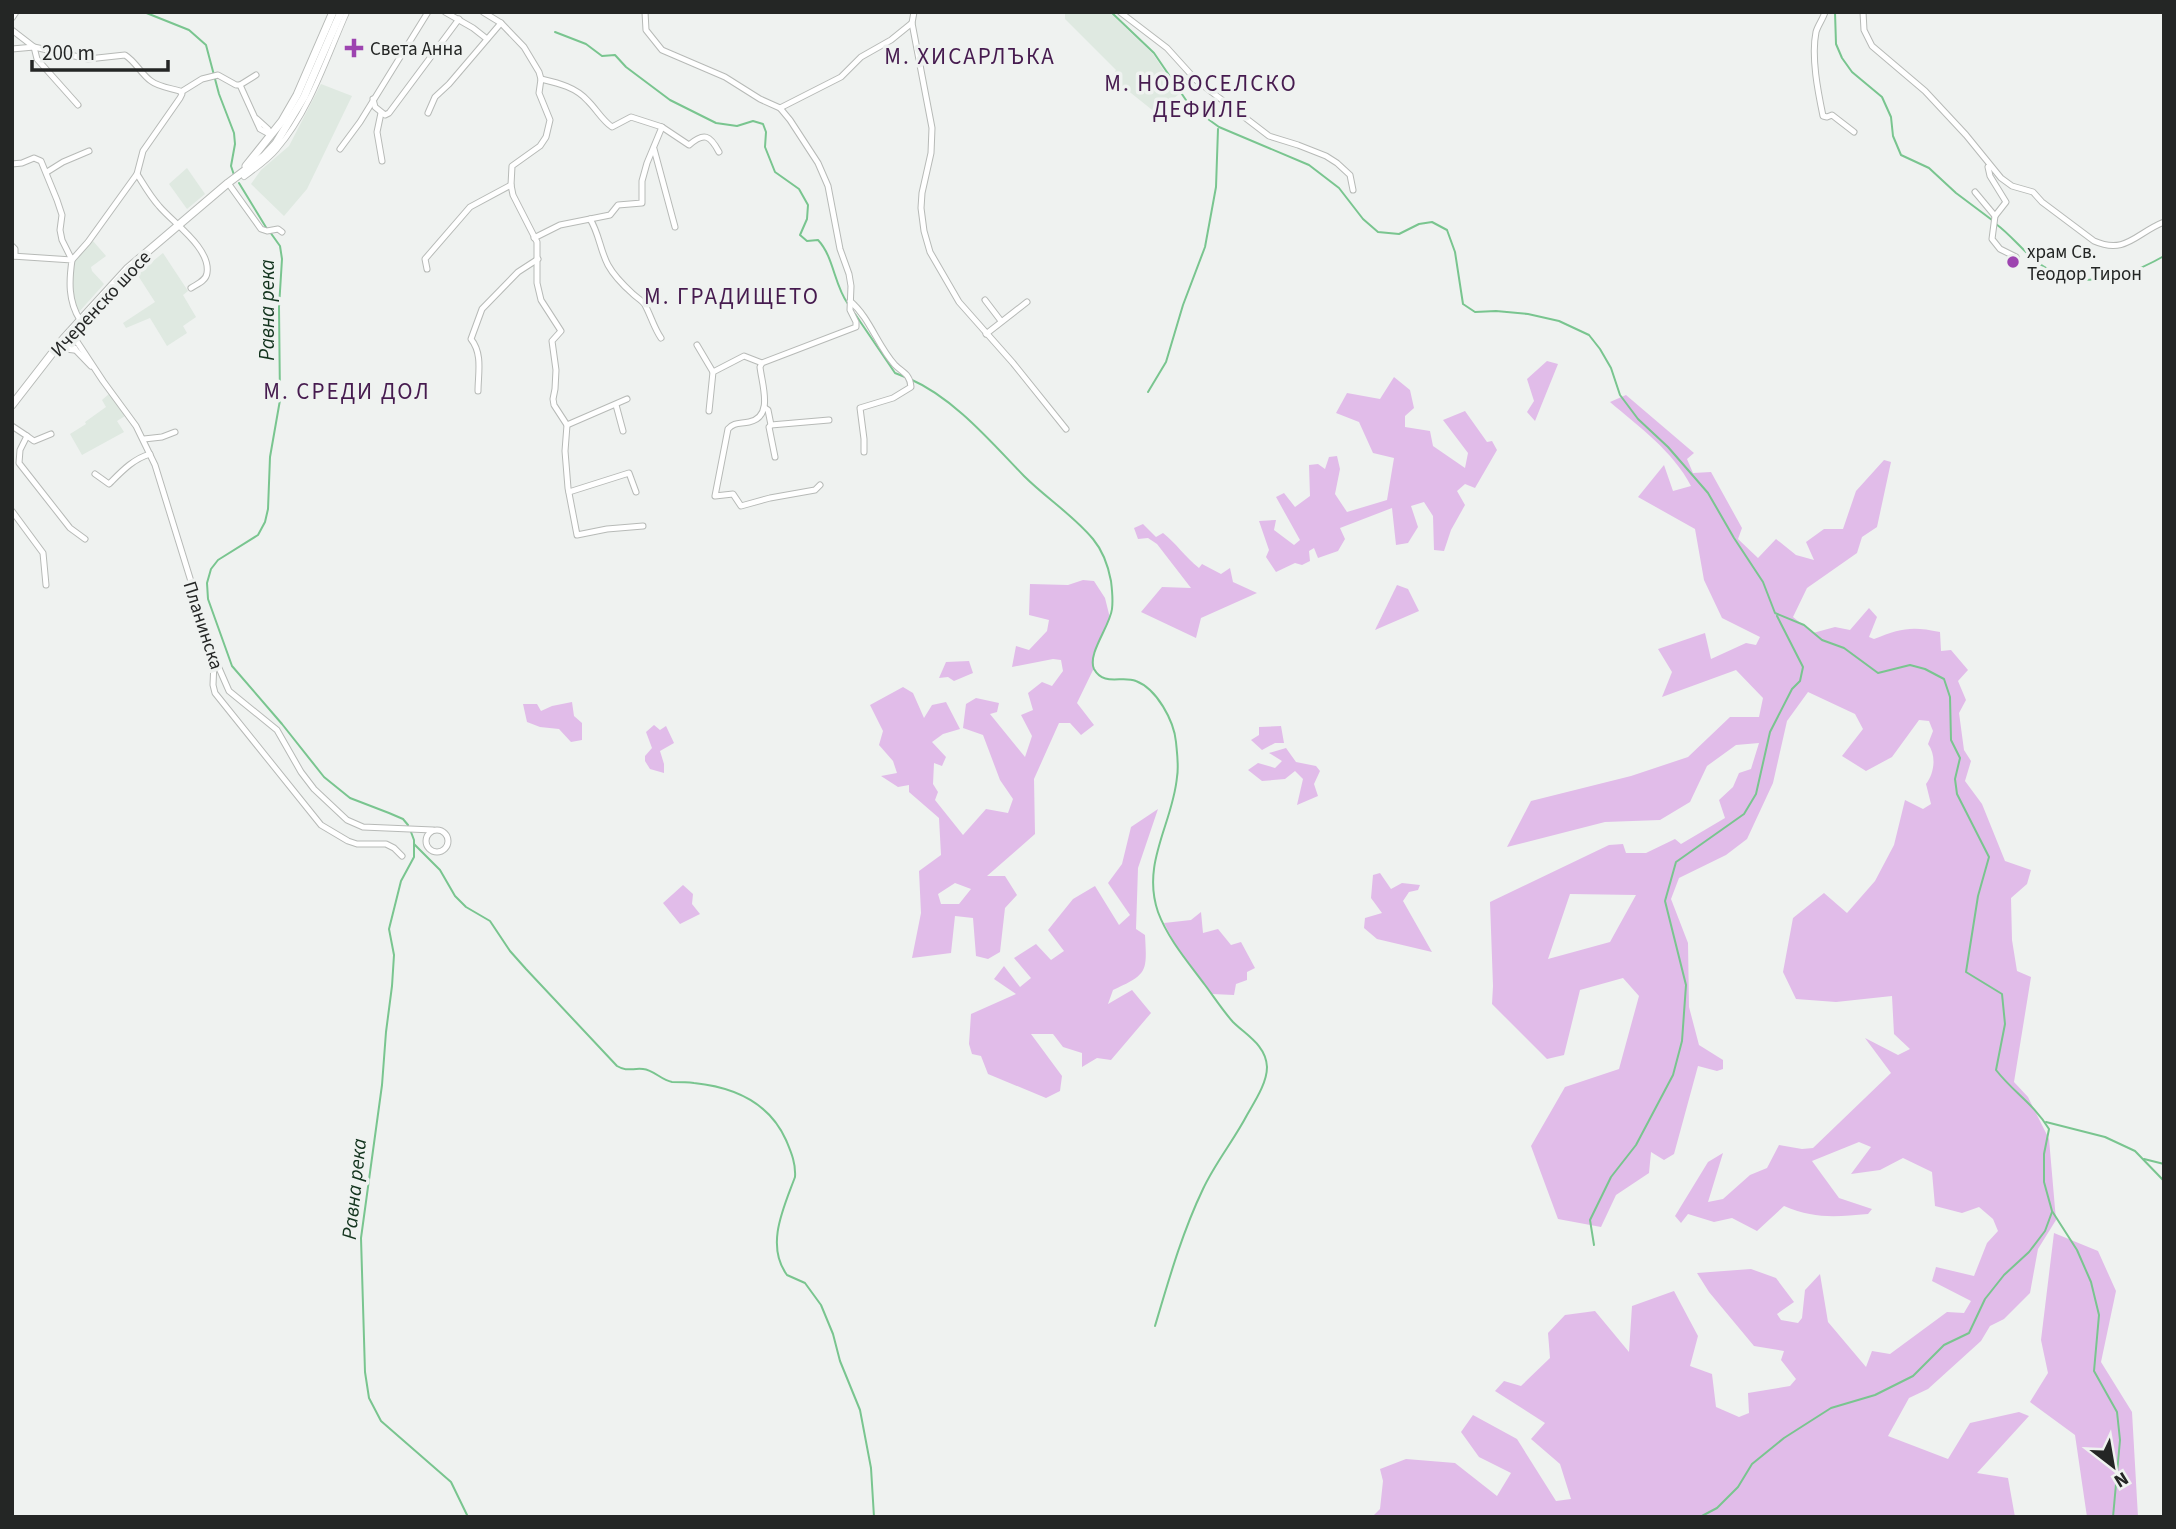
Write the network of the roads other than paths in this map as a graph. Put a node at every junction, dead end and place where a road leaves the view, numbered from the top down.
1 (16, 12) edge
2 (333, 12) edge
3 (341, 12) edge
4 (347, 12) edge
5 (428, 12) edge
6 (445, 12) edge
7 (483, 12) edge
8 (645, 12) edge
9 (914, 12) edge
10 (1120, 12) edge
11 (1825, 12) edge
12 (1863, 12) edge
13 (12, 18) edge
14 (459, 19) junction
15 (500, 23) junction
16 (912, 23) junction
17 (12, 30) edge
18 (487, 39) junction
19 (34, 47) junction
20 (12, 49) edge
21 (256, 75) dead end
22 (541, 79) junction
23 (240, 85) junction
24 (181, 92) junction
25 (373, 99) junction
26 (78, 105) dead end
27 (780, 108) junction
28 (381, 113) junction
29 (428, 113) dead end
30 (662, 127) junction
31 (1854, 132) dead end
32 (271, 135) junction
33 (276, 142) junction
34 (340, 149) dead end
35 (654, 149) junction
36 (89, 151) dead end
37 (719, 152) dead end
38 (382, 161) dead end
39 (12, 164) edge
40 (1988, 164) junction
41 (47, 172) junction
42 (136, 174) junction
43 (243, 175) junction
44 (228, 183) junction
45 (510, 185) junction
46 (1353, 190) dead end
47 (1975, 192) dead end
48 (1995, 216) junction
49 (590, 219) junction
50 (2164, 222) edge
51 (178, 225) junction
52 (675, 227) dead end
53 (282, 232) dead end
54 (534, 238) junction
55 (12, 246) edge
56 (13, 256) edge
57 (2016, 257) dead end
58 (538, 259) junction
59 (72, 260) junction
60 (427, 269) dead end
61 (191, 288) dead end
62 (985, 300) dead end
63 (1027, 302) dead end
64 (850, 305) junction
65 (80, 320) junction
66 (1001, 321) junction
67 (70, 331) junction
68 (986, 334) junction
69 (64, 338) junction
70 (662, 338) dead end
71 (697, 345) dead end
72 (74, 349) junction
73 (53, 353) junction
74 (762, 363) junction
75 (713, 372) junction
76 (97, 373) junction
77 (478, 391) dead end
78 (627, 399) dead end
79 (12, 405) edge
80 (616, 405) junction
81 (765, 408) junction
82 (709, 411) dead end
83 (829, 419) dead end
84 (567, 425) junction
85 (771, 425) junction
86 (12, 426) edge
87 (1066, 429) dead end
88 (623, 431) dead end
89 (175, 432) dead end
90 (51, 434) dead end
91 (27, 436) junction
92 (144, 439) junction
93 (864, 452) dead end
94 (150, 454) junction
95 (775, 457) dead end
96 (95, 474) dead end
97 (821, 485) dead end
98 (569, 492) junction
99 (636, 492) dead end
100 (12, 511) edge
101 (643, 526) dead end
102 (85, 539) dead end
103 (46, 585) dead end
104 (215, 659) junction
105 (416, 829) junction
106 (433, 830) junction
107 (426, 840) junction
108 (402, 856) dead end

1 - 13 street
2 - 32 street
3 - 33 street
4 - 43 street
5 - 25 street
6 - 14 street
7 - 15 street
8 - 27 street
9 - 16 street
10 - 46 street
11 - 31 street
12 - 40 street
14 - 18 street
14 - 28 street
15 - 18 street
15 - 22 street
16 - 27 street
16 - 68 street
17 - 19 street
18 - 29 street
19 - 20 street
19 - 24 street
19 - 26 street
21 - 23 street
22 - 30 street
22 - 45 street
23 - 24 street
23 - 32 street
24 - 42 street
25 - 28 street
25 - 34 street
27 - 64 street
28 - 38 street
30 - 35 street
30 - 37 street
32 - 33 street
32 - 43 street
33 - 43 street
35 - 49 street
35 - 52 street
36 - 41 street
39 - 41 street
40 - 48 street
40 - 50 street
41 - 59 street
42 - 51 street
42 - 59 street
43 - 44 street, Ичеренско шосе
44 - 51 street, Ичеренско шосе
44 - 53 street
45 - 54 street
45 - 60 street
47 - 48 street
48 - 57 street
49 - 54 street
49 - 70 street
51 - 61 street
51 - 65 street, Ичеренско шосе
54 - 58 street
55 - 56 street
56 - 59 street
58 - 77 street
58 - 84 street
59 - 65 street
62 - 66 street
63 - 66 street
64 - 74 street
64 - 93 street
65 - 67 street, Ичеренско шосе
66 - 68 street
67 - 69 street, Ичеренско шосе
67 - 76 street
68 - 87 street
69 - 72 street
69 - 73 street, Ичеренско шосе
71 - 75 street
72 - 73 street
72 - 76 street
73 - 79 street, Ичеренско шосе
74 - 75 street
74 - 81 street
75 - 82 street
76 - 92 street, Планинска
78 - 80 street
80 - 84 street
80 - 88 street
81 - 85 street
81 - 97 street
83 - 85 street
84 - 98 street
85 - 95 street
86 - 91 street
89 - 92 street
90 - 91 street
91 - 102 street
92 - 94 street, Планинска
94 - 96 street
94 - 104 street, Планинска
98 - 99 street
98 - 101 street
100 - 103 street
104 - 105 street, Планинска
104 - 108 street
105 - 106 street, Планинска
105 - 107 street
106 - 107 street
106 - 107 street

